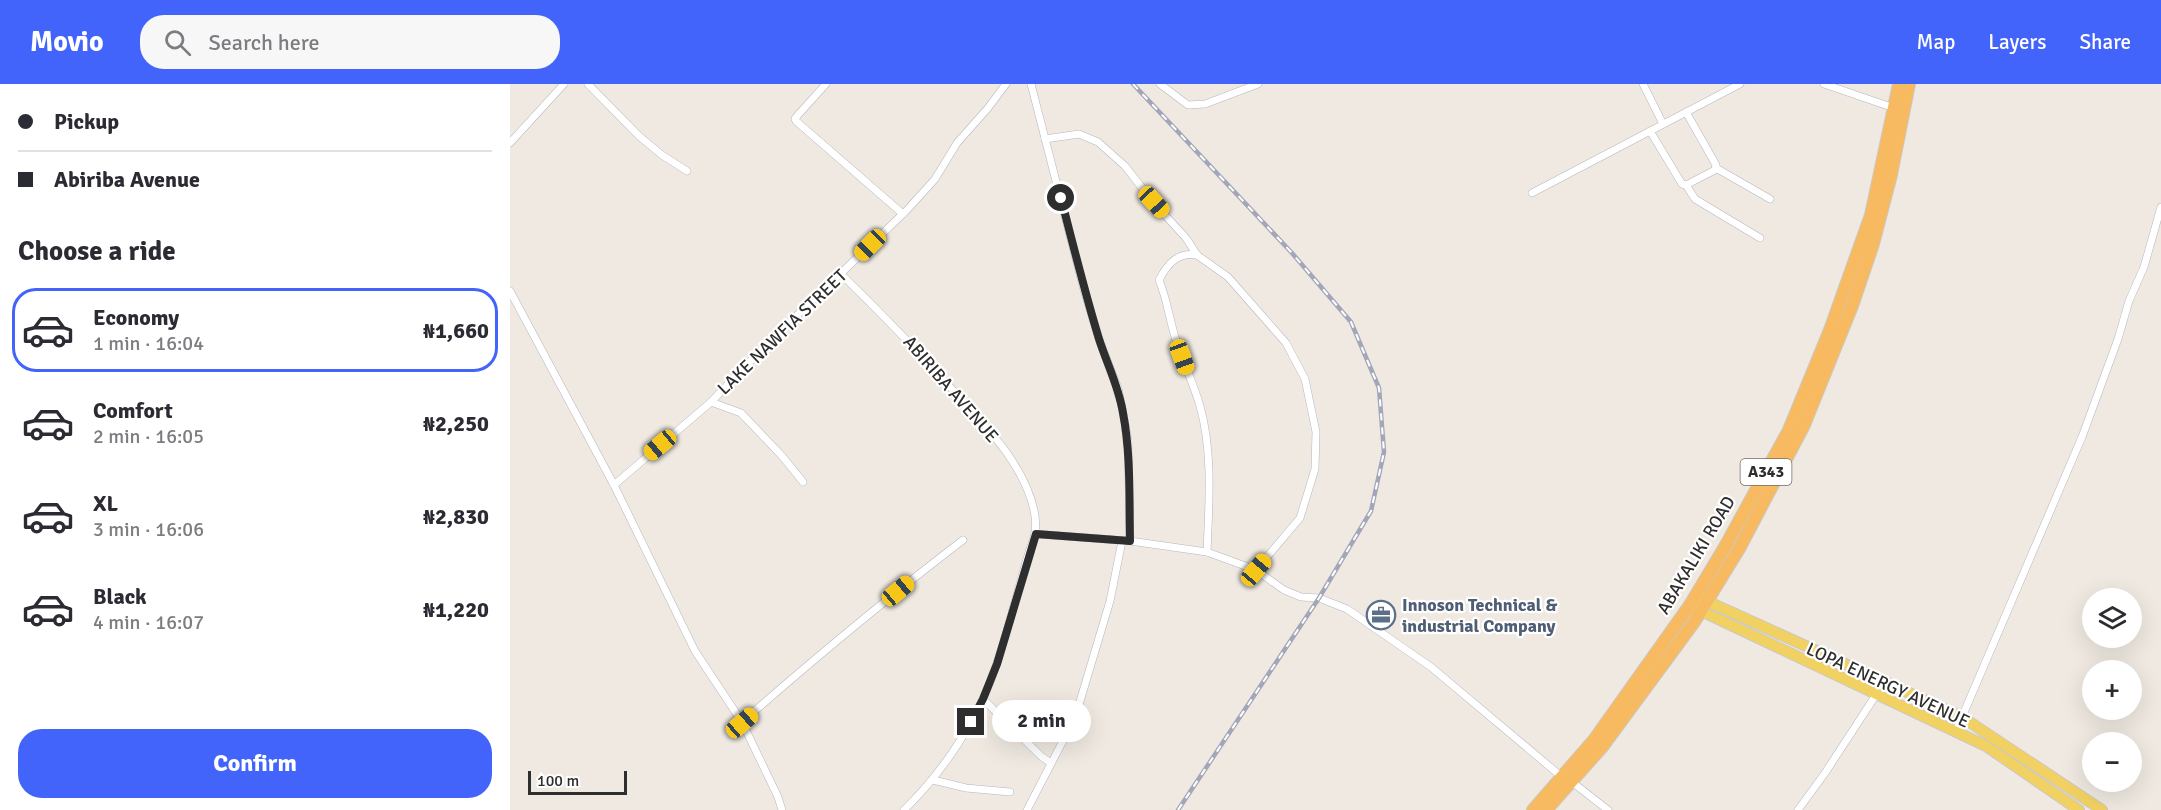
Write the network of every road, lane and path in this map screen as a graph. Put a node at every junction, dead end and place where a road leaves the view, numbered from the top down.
1 (564, 84) edge
2 (588, 84) edge
3 (826, 84) edge
4 (1006, 84) edge
5 (1031, 84) edge
6 (1161, 84) edge
7 (1258, 84) edge
8 (1643, 84) edge
9 (1740, 84) edge
10 (1824, 84) edge
11 (1899, 84) edge
12 (1909, 84) edge
13 (1894, 108) junction
14 (1686, 112) junction
15 (1663, 124) junction
16 (1650, 131) junction
17 (1046, 139) junction
18 (510, 142) edge
19 (1716, 168) junction
20 (687, 171) dead end
21 (1686, 185) junction
22 (1532, 193) dead end
23 (1770, 200) dead end
24 (2161, 207) edge
25 (903, 214) junction
26 (1760, 238) dead end
27 (1197, 255) junction
28 (841, 274) junction
29 (510, 291) edge
30 (711, 402) junction
31 (803, 482) dead end
32 (614, 485) junction
33 (1036, 534) junction
34 (963, 540) dead end
35 (1126, 541) junction
36 (1207, 552) junction
37 (1256, 570) junction
38 (1698, 603) junction
39 (1876, 694) junction
40 (983, 699) junction
41 (1962, 717) junction
42 (742, 723) junction
43 (1956, 731) junction
44 (1052, 763) junction
45 (933, 780) junction
46 (1567, 780) junction
47 (1010, 792) dead end
48 (782, 810) edge
49 (904, 810) edge
50 (1026, 810) edge
51 (1533, 810) edge
52 (1546, 810) edge
53 (1608, 810) edge
54 (1798, 810) edge
55 (2079, 810) edge
56 (2102, 810) edge

1 - 18 street
2 - 20 street
3 - 25 street
4 - 25 street, LAKE NAWFIA STREET
5 - 17 street
6 - 7 street
8 - 15 street
9 - 14 street
10 - 13 street
11 - 13 highway, ABAKALIKI ROAD / A343
12 - 38 highway, ABAKALIKI ROAD / A343
13 - 38 highway, ABAKALIKI ROAD / A343
14 - 15 street
14 - 19 street
15 - 16 street
16 - 21 street
16 - 22 street
17 - 27 street
17 - 35 street
19 - 21 street
19 - 23 street
21 - 26 street
24 - 41 street
25 - 28 street, LAKE NAWFIA STREET
27 - 36 street
27 - 37 street
28 - 30 street, LAKE NAWFIA STREET
28 - 33 street, ABIRIBA AVENUE
29 - 32 street
30 - 31 street
30 - 32 street, LAKE NAWFIA STREET
32 - 42 street
33 - 35 street
33 - 40 street, ABIRIBA AVENUE
34 - 42 street
35 - 36 street
35 - 44 street
36 - 37 street
37 - 46 street
38 - 39 main road, LOPA ENERGY AVENUE
38 - 41 main road, LOPA ENERGY AVENUE
38 - 46 highway, ABAKALIKI ROAD / A343
39 - 43 main road, LOPA ENERGY AVENUE
39 - 54 street
40 - 44 street
40 - 45 street, ABIRIBA AVENUE
41 - 43 street
41 - 56 main road, LOPA ENERGY AVENUE
42 - 48 street
43 - 55 main road, LOPA ENERGY AVENUE
44 - 50 street
45 - 47 street
45 - 49 street, ABIRIBA AVENUE
46 - 51 highway, ABAKALIKI ROAD / A343
46 - 52 highway, ABAKALIKI ROAD / A343
46 - 53 street

